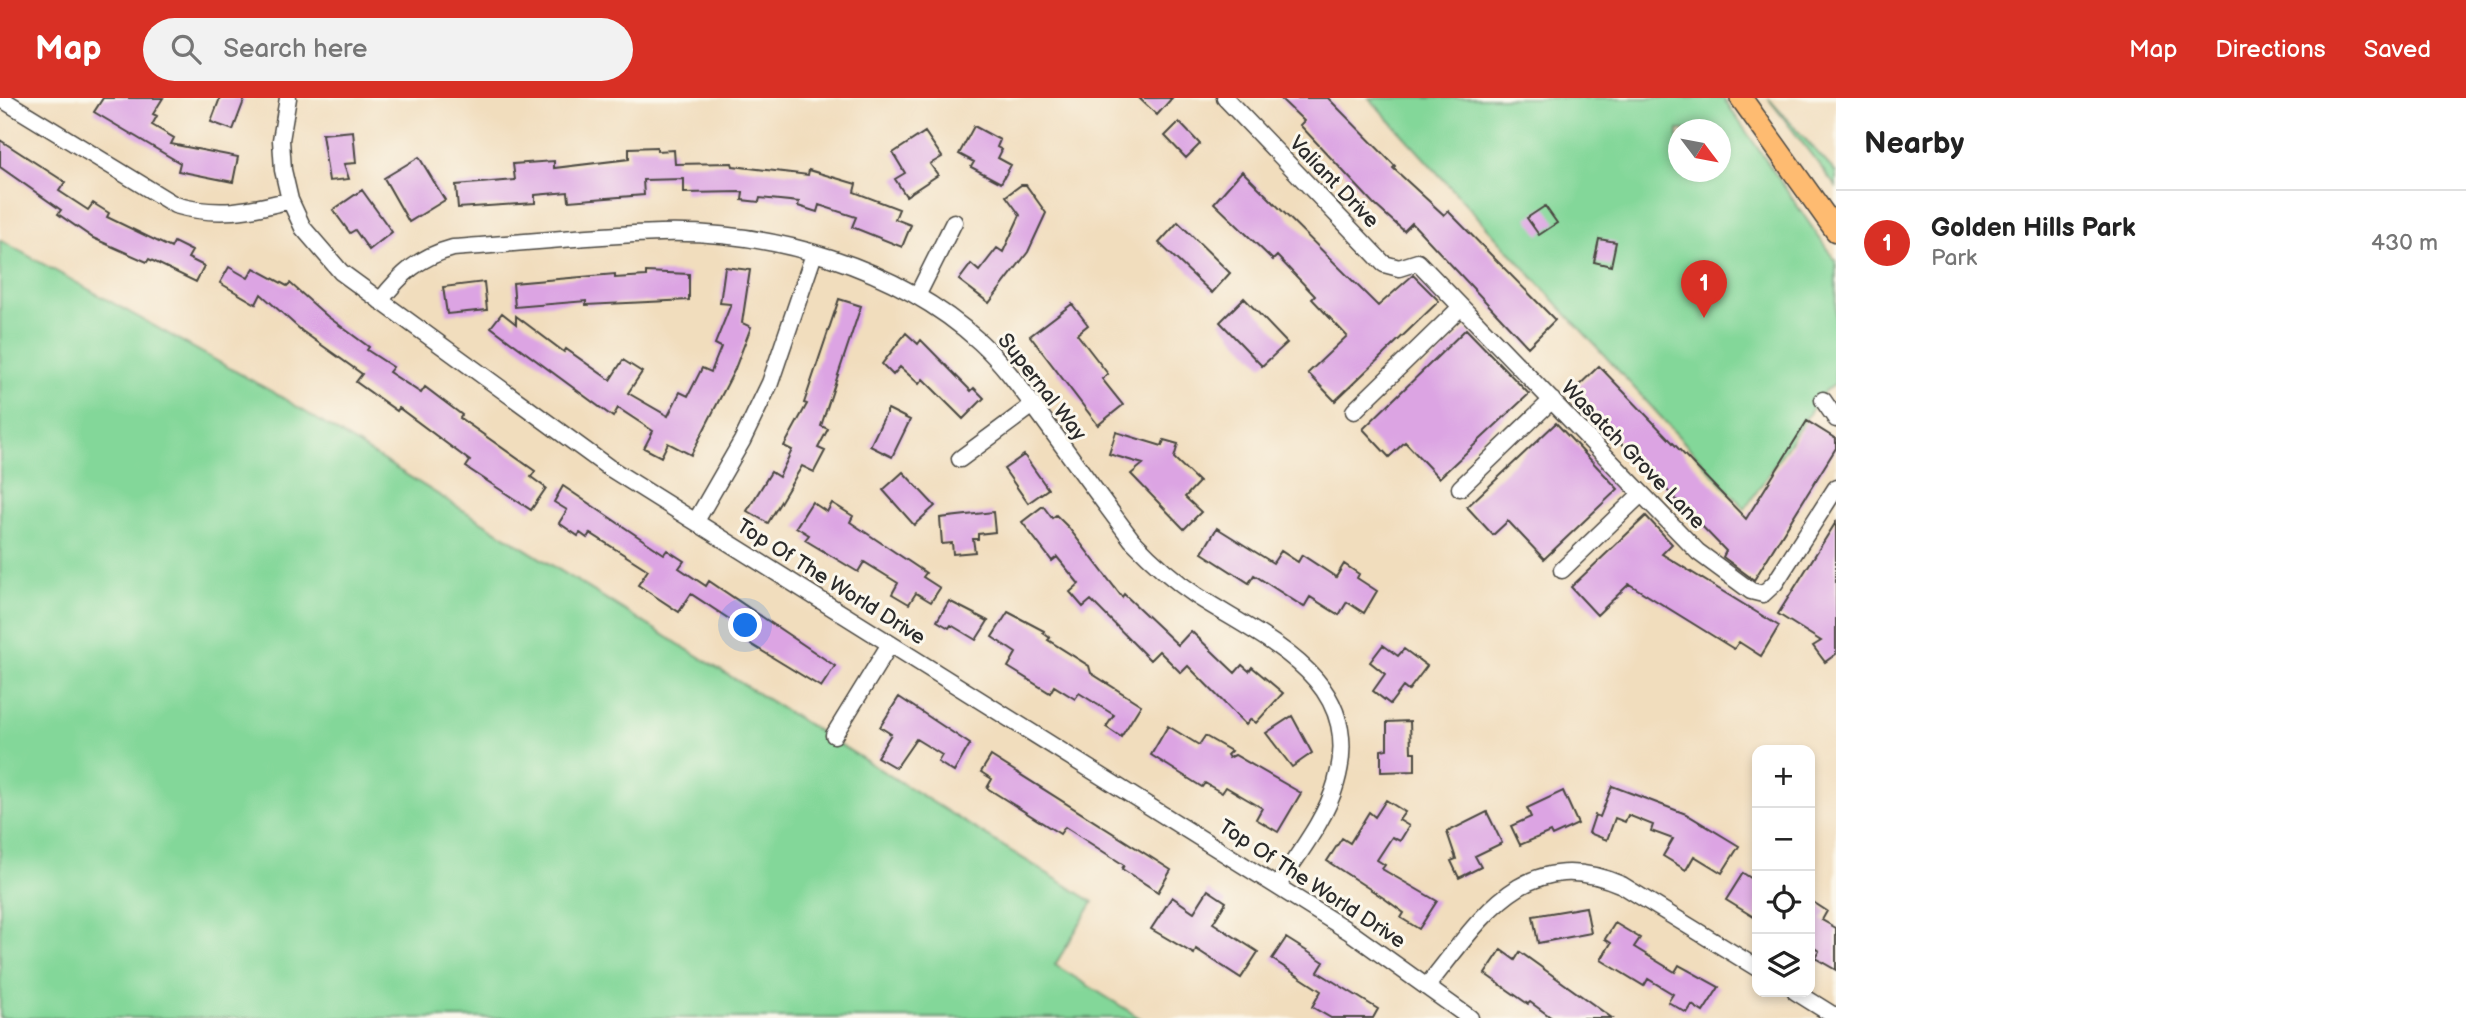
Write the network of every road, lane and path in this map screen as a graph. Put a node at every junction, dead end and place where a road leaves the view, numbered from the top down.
1 (0, 98) edge
2 (288, 98) edge
3 (1225, 98) edge
4 (1741, 98) edge
5 (290, 200) junction
6 (954, 222) dead end
7 (1836, 232) edge
8 (814, 254) junction
9 (1384, 264) joint
10 (918, 296) junction
11 (380, 301) junction
12 (1461, 307) junction
13 (1552, 400) junction
14 (1823, 400) dead end
15 (1033, 405) junction
16 (1354, 411) dead end
17 (1836, 419) edge
18 (960, 459) dead end
19 (1460, 488) dead end
20 (1836, 488) edge
21 (1641, 494) junction
22 (696, 521) junction
23 (1562, 570) dead end
24 (890, 644) junction
25 (834, 735) dead end
26 (1278, 885) junction
27 (1752, 965) edge
28 (1427, 985) junction
29 (1804, 997) edge
30 (1836, 1017) edge
31 (1470, 1018) edge

1 - 5 street
2 - 5 street, Top Of The World Drive
3 - 9 street, Valiant Drive
4 - 7 main road
5 - 11 street, Top Of The World Drive
6 - 10 street
8 - 10 street, Supernal Way
8 - 11 street, Supernal Way
8 - 22 street
9 - 12 street, Wasatch Grove Lane
10 - 15 street, Supernal Way
11 - 22 street, Top Of The World Drive
12 - 13 street, Wasatch Grove Lane
12 - 16 street
13 - 19 street
13 - 21 street, Wasatch Grove Lane
14 - 17 street
15 - 18 street
15 - 26 street, Supernal Way
20 - 21 street, Wasatch Grove Lane
21 - 23 street
22 - 24 street, Top Of The World Drive
24 - 25 street
24 - 26 street, Top Of The World Drive
26 - 28 street, Top Of The World Drive
27 - 28 street
28 - 31 street, Top Of The World Drive
29 - 30 street

